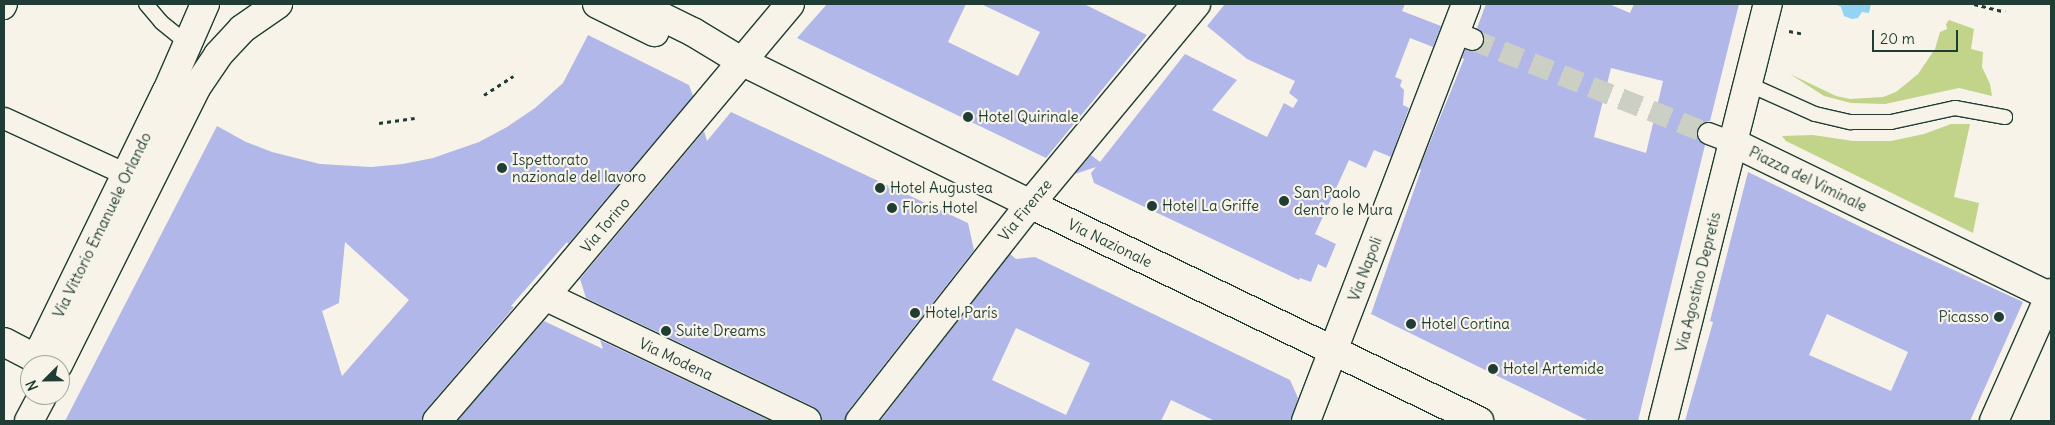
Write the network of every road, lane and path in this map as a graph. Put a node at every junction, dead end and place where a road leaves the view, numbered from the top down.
1 (6, 4) edge
2 (146, 4) edge
3 (205, 4) edge
4 (278, 4) edge
5 (598, 4) edge
6 (636, 4) edge
7 (666, 4) edge
8 (790, 4) edge
9 (1196, 4) edge
10 (1465, 4) edge
11 (1768, 4) edge
12 (1974, 4) edge
13 (4, 8) edge
14 (2005, 12) dead end
15 (1785, 30) dead end
16 (1804, 34) dead end
17 (187, 43) junction
18 (742, 61) junction
19 (512, 76) dead end
20 (1748, 84) junction
21 (178, 96) junction
22 (484, 96) dead end
23 (2005, 117) dead end
24 (4, 118) edge
25 (415, 118) dead end
26 (379, 123) dead end
27 (1708, 133) tunnel mouth
28 (1734, 143) junction
29 (126, 174) junction
30 (1030, 204) junction
31 (545, 296) junction
32 (2051, 296) edge
33 (4, 342) edge
34 (1334, 351) junction
35 (31, 355) edge
36 (51, 355) edge
37 (52, 355) edge
38 (38, 405) edge
39 (29, 421) edge
40 (437, 421) edge
41 (807, 421) edge
42 (860, 421) edge
43 (1306, 421) edge
44 (1479, 421) edge
45 (1663, 421) edge
46 (1994, 421) edge

1 - 13 street
2 - 17 lane
3 - 17 street
4 - 21 street
5 - 18 street, Via Nazionale
6 - 18 street, Via Nazionale
7 - 18 street, Via Nazionale
8 - 18 street, Via Torino
9 - 30 street, Via Firenze
10 - 34 street, Via Napoli
11 - 20 street, Piazza del Viminale
12 - 14 path
15 - 16 path
17 - 21 street
18 - 30 street, Via Nazionale
18 - 31 street, Via Torino
19 - 22 path
20 - 23 lane
20 - 28 street, Piazza del Viminale
21 - 29 street, Via Vittorio Emanuele Orlando
21 - 37 street, Via Vittorio Emanuele Orlando
24 - 29 street
25 - 26 path
27 - 28 street
28 - 32 street, Piazza del Viminale
28 - 45 street, Via Agostino Depretis
29 - 36 street, Via Vittorio Emanuele Orlando
30 - 34 street, Via Nazionale
30 - 42 street, Via Firenze
31 - 40 street, Via Torino
31 - 41 street, Via Modena
32 - 46 street
33 - 35 street
34 - 43 street, Via Napoli
34 - 44 street, Via Nazionale
38 - 39 street

